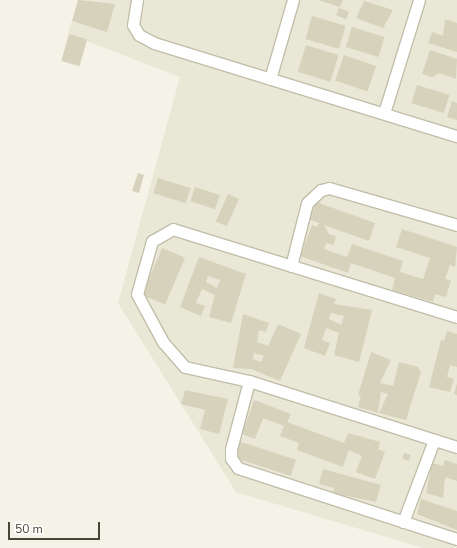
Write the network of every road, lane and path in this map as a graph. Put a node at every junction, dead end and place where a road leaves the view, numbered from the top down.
1 (136, 0) edge
2 (294, 0) edge
3 (419, 0) edge
4 (270, 79) junction
5 (384, 114) junction
6 (457, 136) edge
7 (457, 225) edge
8 (291, 266) junction
9 (457, 317) edge
10 (249, 381) junction
11 (434, 440) junction
12 (457, 447) edge
13 (403, 522) junction
14 (457, 539) edge

1 - 4 street
2 - 4 street
3 - 5 street
4 - 5 street
5 - 6 street
7 - 8 street
8 - 9 street
8 - 10 street
10 - 11 street
10 - 13 street
11 - 12 street
11 - 13 street
13 - 14 street

